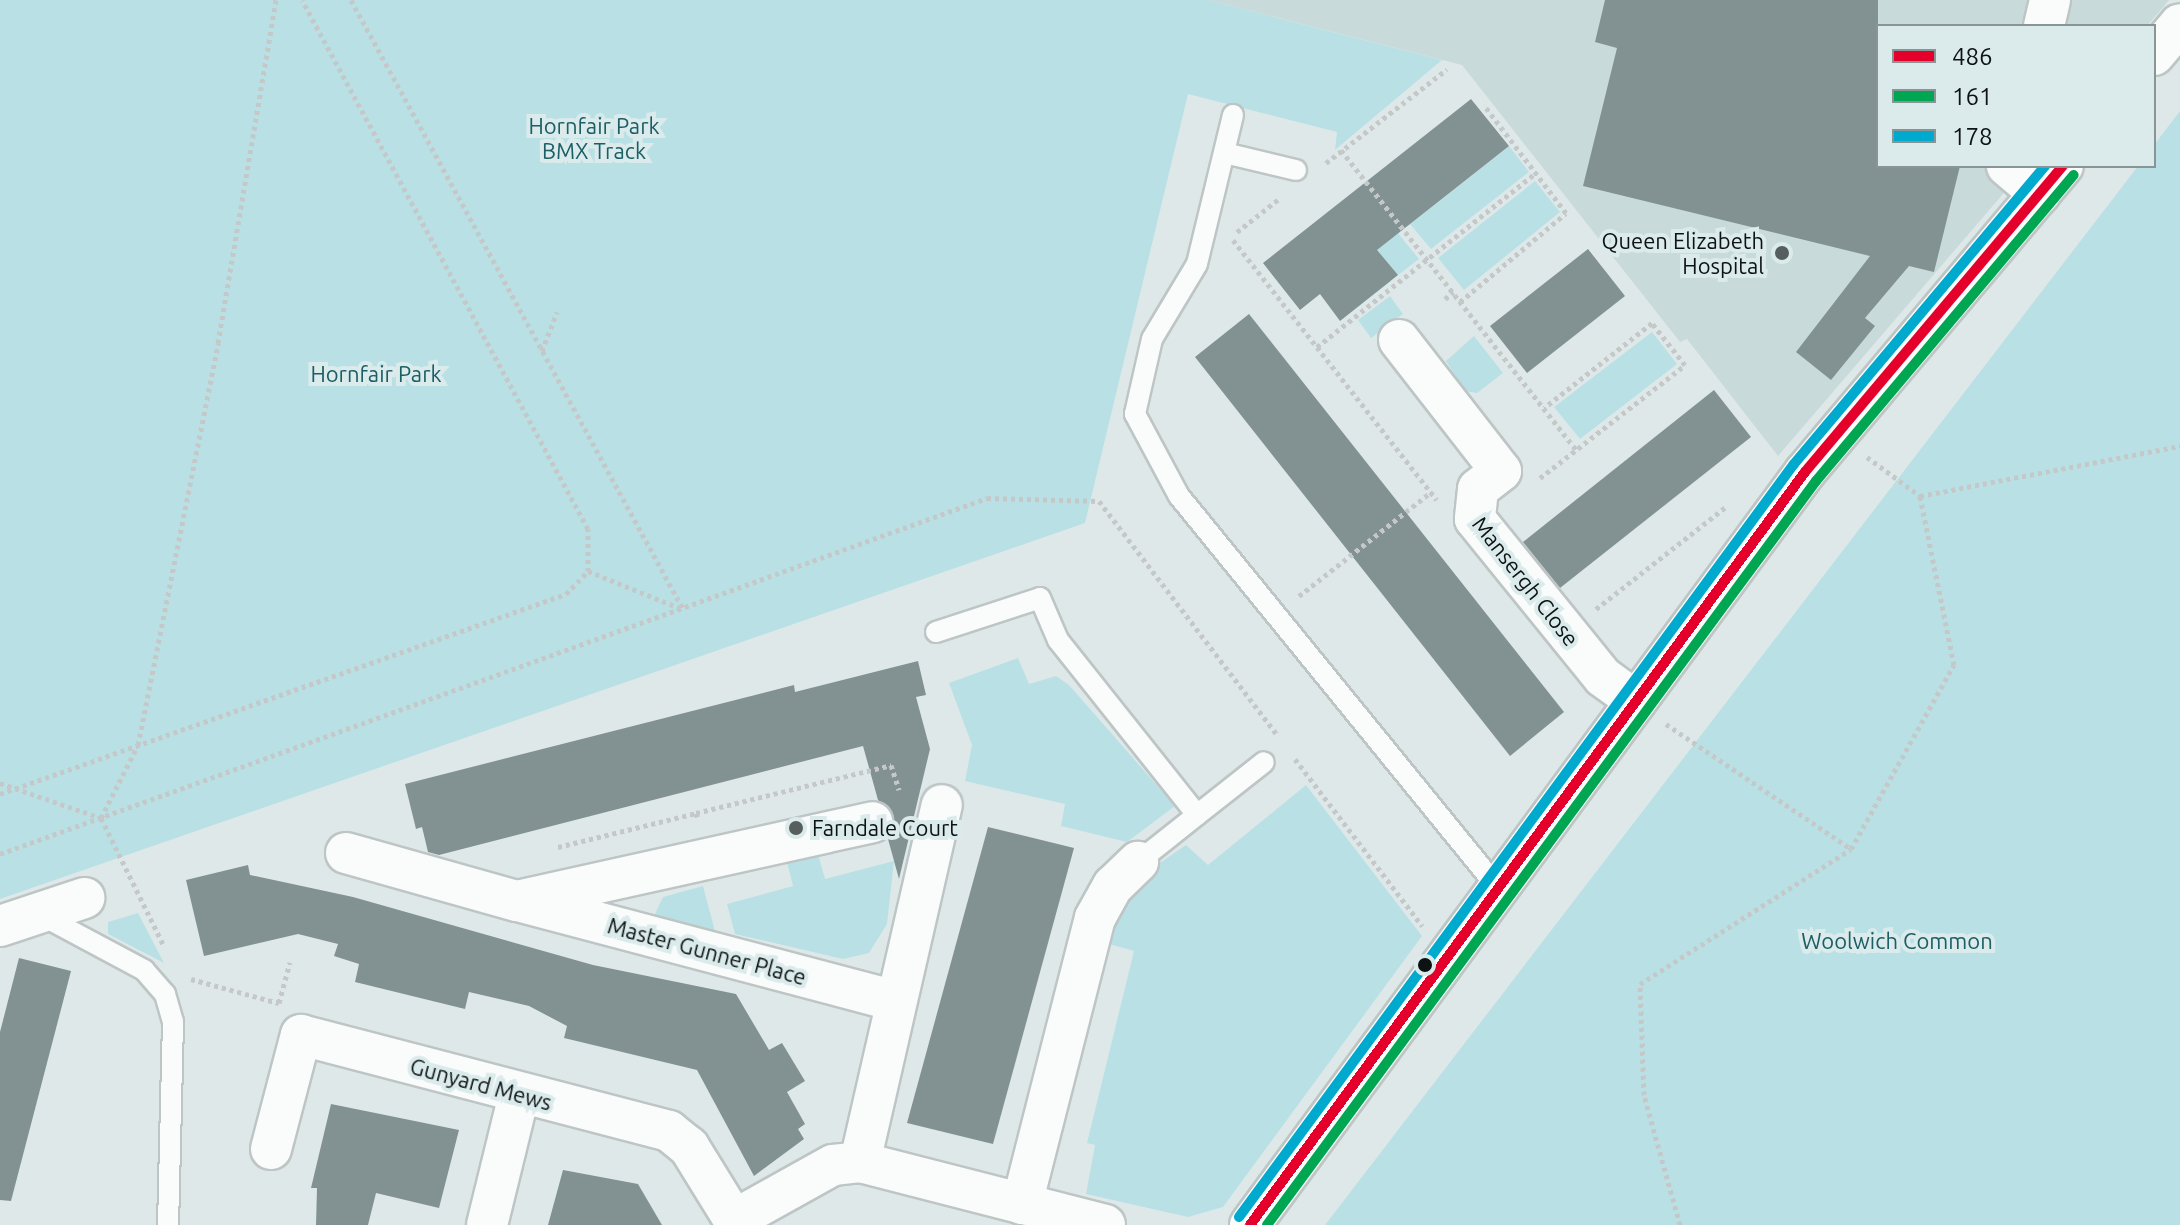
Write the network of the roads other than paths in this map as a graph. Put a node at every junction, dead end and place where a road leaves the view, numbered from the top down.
1 (2050, 0) edge
2 (2044, 24) edge
3 (2180, 24) edge
4 (2156, 53) edge
5 (1233, 115) dead end
6 (1225, 153) junction
7 (2013, 168) edge
8 (1302, 176) road end
9 (2052, 180) edge
10 (1399, 340) dead end
11 (936, 632) dead end
12 (1649, 711) junction
13 (1264, 762) dead end
14 (942, 805) dead end
15 (886, 809) road end
16 (1197, 815) junction
17 (346, 853) dead end
18 (1138, 862) joint
19 (1499, 889) junction
20 (84, 898) dead end
21 (517, 901) junction
22 (37, 914) junction
23 (0, 926) edge
24 (896, 1001) junction
25 (519, 1095) junction
26 (271, 1149) dead end
27 (860, 1162) junction
28 (1022, 1204) junction
29 (734, 1222) edge
30 (168, 1225) edge
31 (487, 1225) edge
32 (1105, 1225) edge
33 (1250, 1225) edge

1 - 2 street
3 - 4 street
5 - 6 lane
6 - 8 lane
6 - 19 lane
7 - 9 street
9 - 12 street
10 - 12 street, Mansergh Close
11 - 16 lane
12 - 19 street
13 - 16 lane
14 - 24 street
15 - 21 street, Master Gunner Place
16 - 18 lane
17 - 21 street, Master Gunner Place
18 - 28 street
19 - 33 street
20 - 22 street
21 - 24 street, Master Gunner Place
22 - 23 street
22 - 30 lane
24 - 27 street
25 - 26 street, Gunyard Mews
25 - 29 street, Gunyard Mews
25 - 31 street
27 - 28 street
27 - 29 street
28 - 32 street

